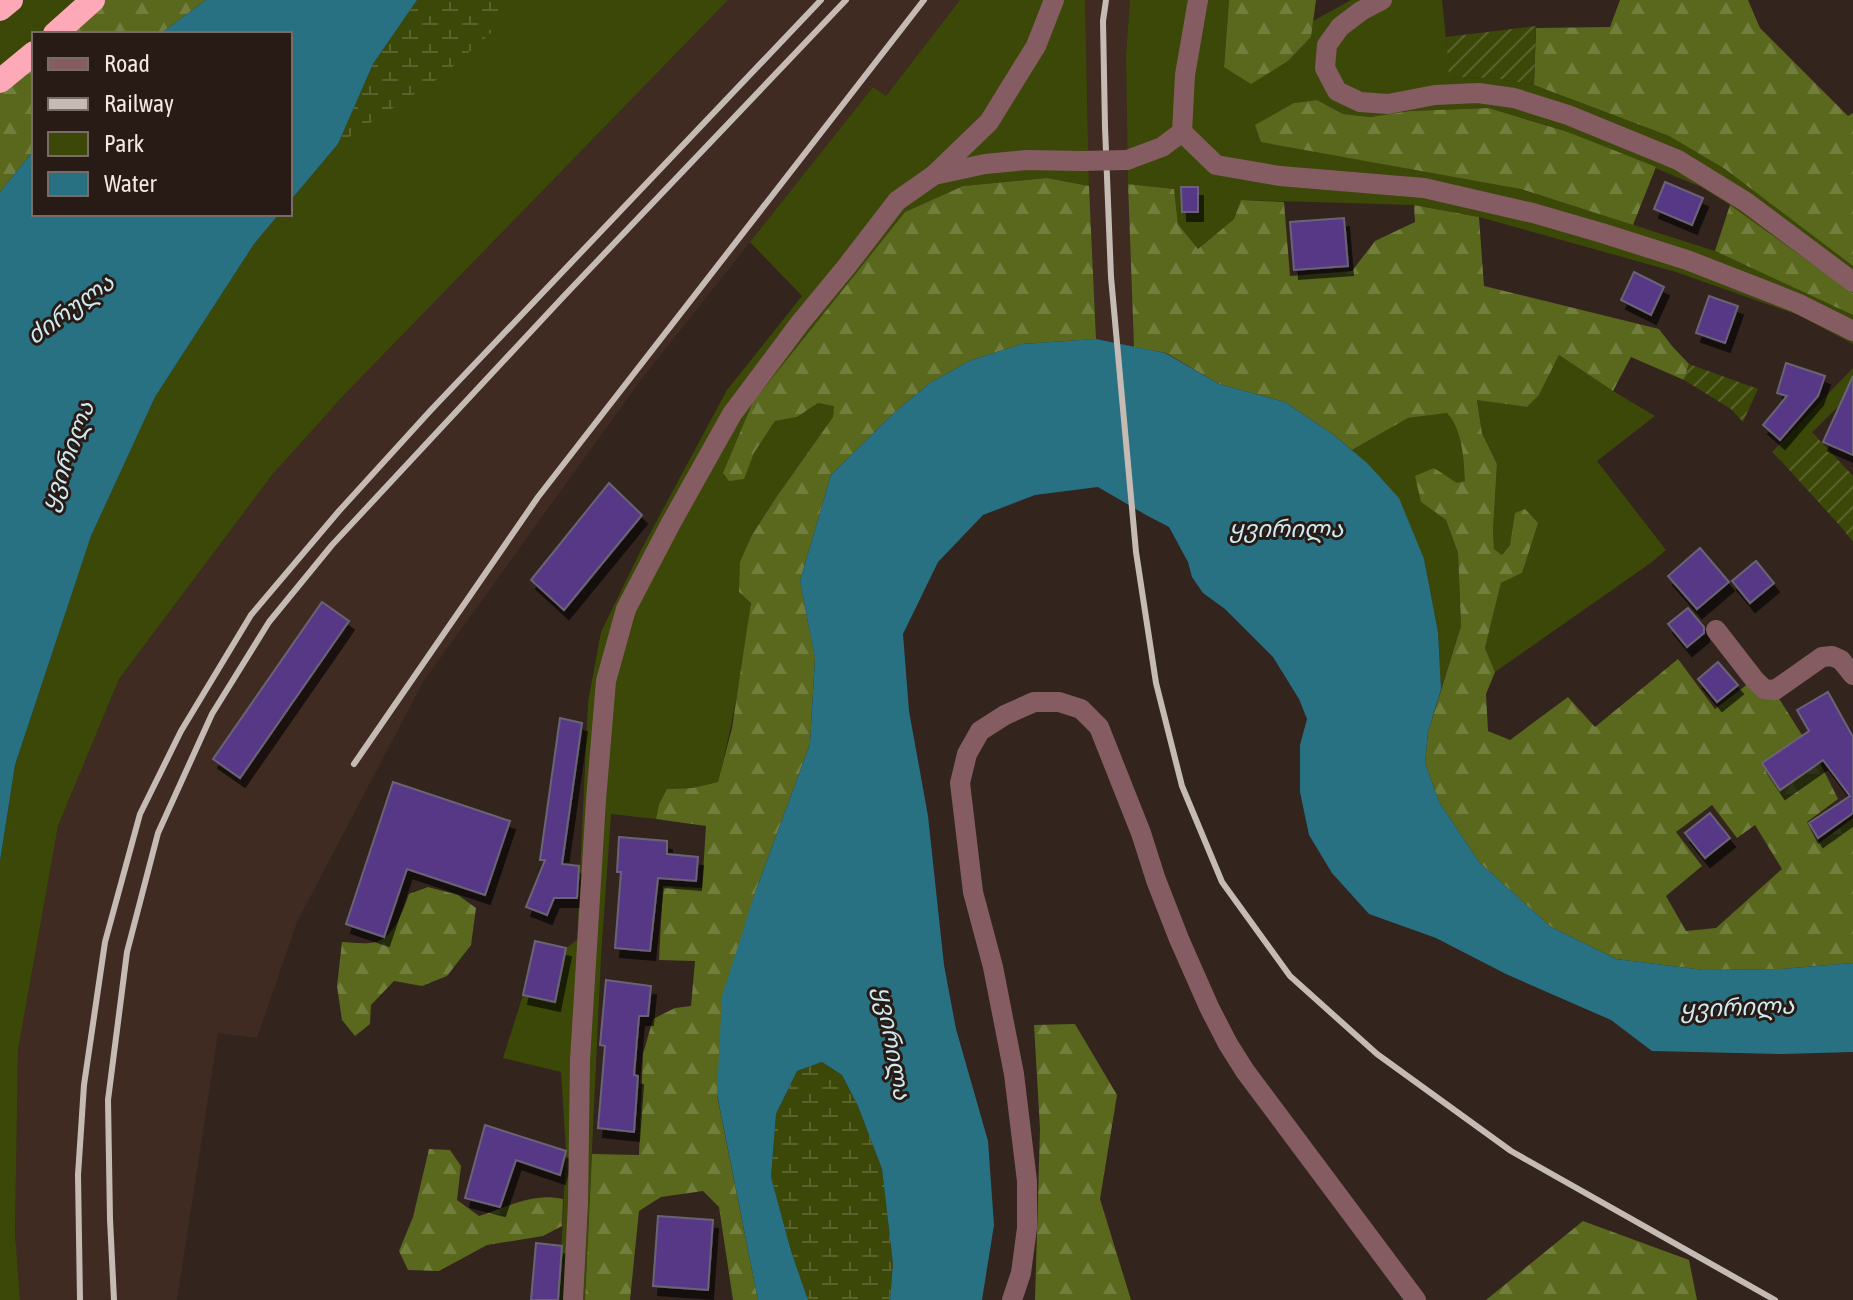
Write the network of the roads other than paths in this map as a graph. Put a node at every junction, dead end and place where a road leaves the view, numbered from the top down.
1 (11, 0) edge
2 (93, 0) edge
3 (1054, 0) edge
4 (1198, 0) edge
5 (1382, 0) edge
6 (0, 9) edge
7 (57, 32) edge
8 (32, 55) edge
9 (0, 81) edge
10 (1182, 132) junction
11 (934, 175) junction
12 (1853, 282) edge
13 (1853, 331) edge
14 (1716, 630) dead end
15 (1853, 675) edge
16 (573, 1300) edge
17 (1012, 1300) edge
18 (1416, 1300) edge

1 - 6 highway
2 - 7 highway
3 - 11 street
4 - 10 street
5 - 12 street
8 - 9 highway
10 - 11 street, bridge
10 - 13 street
11 - 16 street
14 - 15 street
17 - 18 street

